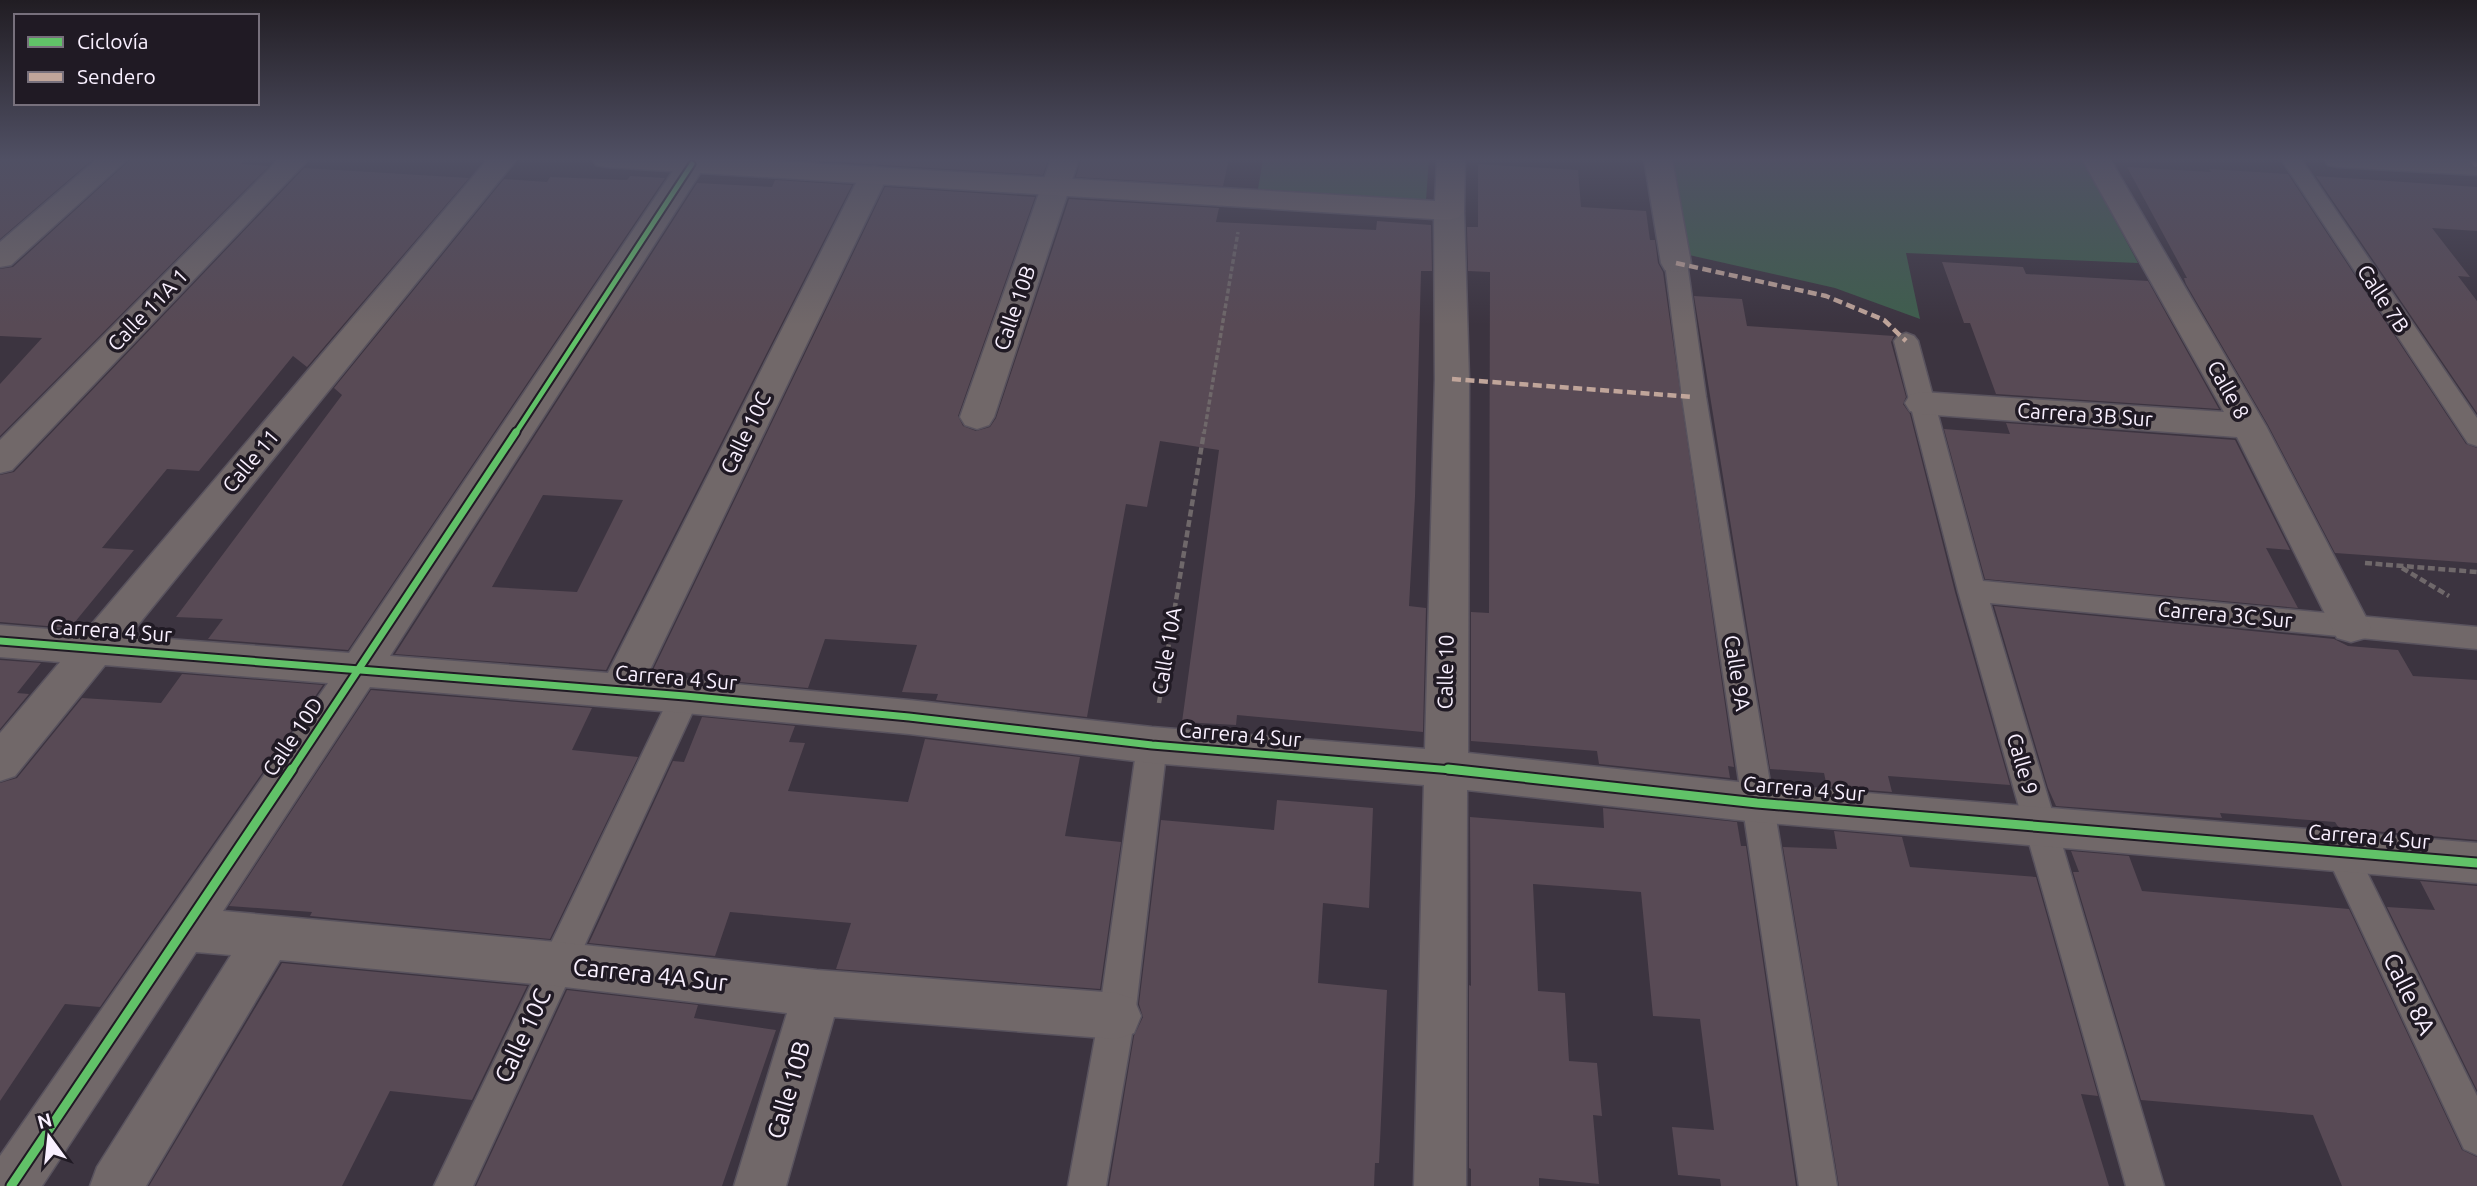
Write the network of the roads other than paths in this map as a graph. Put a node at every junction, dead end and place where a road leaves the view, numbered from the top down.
1 (50, 214) edge
2 (241, 214) edge
3 (457, 214) edge
4 (659, 214) edge
5 (855, 214) edge
6 (1047, 214) edge
7 (1449, 214) edge
8 (1668, 214) edge
9 (2128, 214) edge
10 (2328, 214) edge
11 (0, 258) edge
12 (1676, 263) joint
13 (1906, 341) dead end
14 (1922, 403) junction
15 (977, 417) dead end
16 (2249, 426) junction
17 (2477, 437) edge
18 (0, 461) edge
19 (1972, 591) junction
20 (2351, 627) junction
21 (2477, 638) edge
22 (0, 641) edge
23 (96, 647) junction
24 (360, 669) junction
25 (619, 691) junction
26 (685, 696) junction
27 (1152, 745) junction
28 (0, 763) edge
29 (1445, 769) junction
30 (1757, 803) junction
31 (2041, 829) junction
32 (2341, 852) junction
33 (2477, 863) edge
34 (184, 929) junction
35 (268, 937) junction
36 (556, 964) junction
37 (817, 993) junction
38 (1117, 1016) junction
39 (2477, 1136) edge
40 (11, 1186) edge
41 (116, 1186) edge
42 (453, 1186) edge
43 (760, 1186) edge
44 (1087, 1186) edge
45 (1440, 1186) edge
46 (1818, 1186) edge
47 (2145, 1186) edge

1 - 11 street
2 - 18 street, Calle 11A 1
3 - 23 street, Calle 11
4 - 24 street, Calle 10D
5 - 25 street, Calle 10C
6 - 15 street, Calle 10B
7 - 29 street, Calle 10
8 - 12 street, Calle 9A
9 - 16 street, Calle 8
10 - 17 lane, Calle 7B
12 - 30 lane, Calle 9A
13 - 14 lane, Calle 9
14 - 16 street, Carrera 3B Sur
14 - 19 lane, Calle 9
16 - 20 street, Calle 8
19 - 20 lane, Carrera 3C Sur
19 - 31 lane, Calle 9
20 - 21 lane, Carrera 3C Sur
22 - 23 street, Carrera 4 Sur
23 - 24 street, Carrera 4 Sur
23 - 28 street, Calle 11
24 - 25 street, Carrera 4 Sur
24 - 34 street, Calle 10D
25 - 26 street, Carrera 4 Sur
26 - 27 street, Carrera 4 Sur
26 - 36 lane, Calle 10C
27 - 29 street, Carrera 4 Sur
27 - 38 lane
29 - 30 street, Carrera 4 Sur
29 - 45 street, Calle 10
30 - 31 street, Carrera 4 Sur
30 - 46 lane, Calle 9A
31 - 32 street, Carrera 4 Sur
31 - 47 lane, Calle 9
32 - 33 street, Carrera 4 Sur
32 - 39 lane, Calle 8A
34 - 35 street, Carrera 4A Sur
34 - 40 street, Calle 10D
35 - 36 street, Carrera 4A Sur
35 - 41 street
36 - 37 street, Carrera 4A Sur
36 - 42 lane, Calle 10C
37 - 38 street, Carrera 4A Sur
37 - 43 street, Calle 10B
38 - 44 lane

